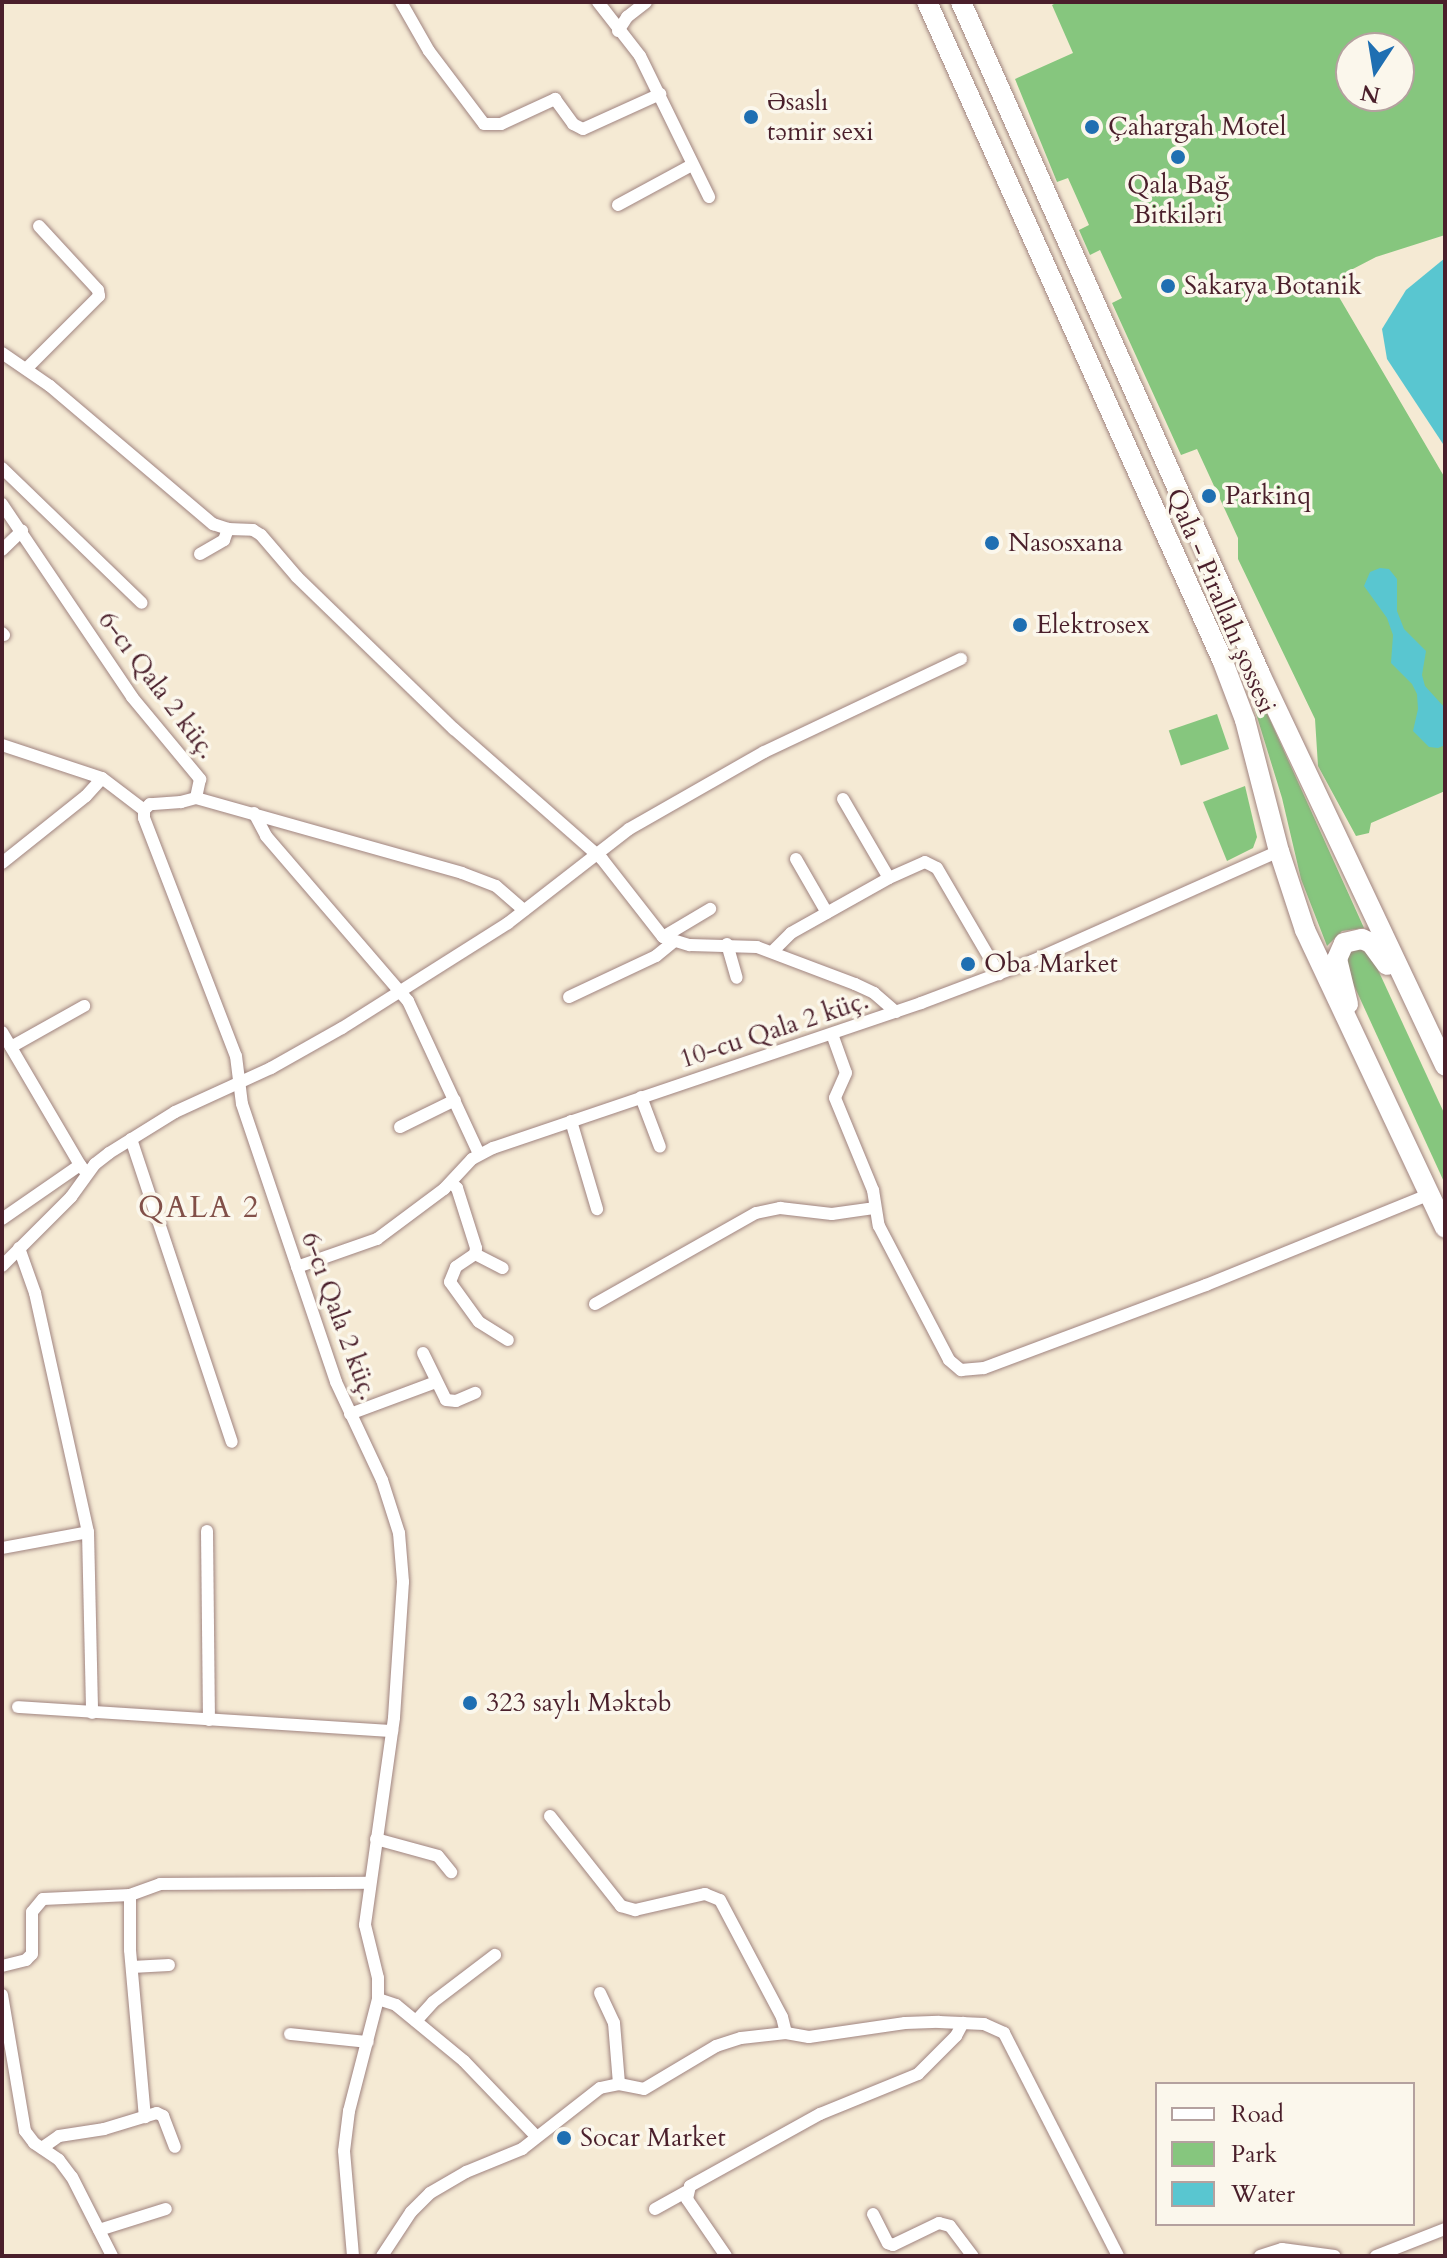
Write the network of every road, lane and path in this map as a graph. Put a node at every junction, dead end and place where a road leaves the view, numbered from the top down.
1 (401, 2) edge
2 (598, 2) edge
3 (646, 2) edge
4 (927, 2) edge
5 (961, 2) edge
6 (618, 31) junction
7 (660, 94) junction
8 (692, 165) junction
9 (709, 197) dead end
10 (618, 205) dead end
11 (39, 226) dead end
12 (2, 353) edge
13 (27, 368) junction
14 (2, 468) edge
15 (2, 504) edge
16 (228, 529) junction
17 (22, 531) junction
18 (2, 550) edge
19 (200, 554) dead end
20 (142, 603) dead end
21 (961, 659) dead end
22 (2, 745) edge
23 (102, 778) junction
24 (196, 798) junction
25 (843, 799) dead end
26 (144, 810) junction
27 (254, 813) junction
28 (1279, 851) junction
29 (595, 853) junction
30 (796, 859) dead end
31 (2, 863) edge
32 (889, 878) junction
33 (710, 909) dead end
34 (524, 910) junction
35 (827, 913) junction
36 (668, 940) junction
37 (727, 944) junction
38 (772, 952) junction
39 (999, 974) junction
40 (737, 978) dead end
41 (401, 991) junction
42 (569, 997) dead end
43 (84, 1006) dead end
44 (896, 1012) junction
45 (2, 1032) edge
46 (832, 1034) junction
47 (11, 1047) junction
48 (1442, 1058) edge
49 (1370, 1075) junction
50 (240, 1081) junction
51 (641, 1097) junction
52 (455, 1100) junction
53 (571, 1121) junction
54 (400, 1127) dead end
55 (131, 1139) junction
56 (660, 1147) dead end
57 (479, 1154) junction
58 (84, 1169) junction
59 (451, 1183) junction
60 (1430, 1194) junction
61 (874, 1208) junction
62 (597, 1209) dead end
63 (2, 1219) edge
64 (1445, 1228) edge
65 (19, 1248) junction
66 (475, 1254) junction
67 (2, 1266) edge
68 (297, 1267) junction
69 (503, 1268) dead end
70 (595, 1304) dead end
71 (508, 1340) dead end
72 (423, 1353) dead end
73 (436, 1382) junction
74 (475, 1393) dead end
75 (350, 1414) junction
76 (232, 1442) dead end
77 (207, 1531) dead end
78 (88, 1532) junction
79 (2, 1548) edge
80 (18, 1707) dead end
81 (92, 1713) junction
82 (209, 1720) junction
83 (392, 1731) junction
84 (550, 1816) dead end
85 (376, 1839) junction
86 (451, 1872) dead end
87 (369, 1883) junction
88 (130, 1895) junction
89 (495, 1955) dead end
90 (169, 1965) dead end
91 (2, 1966) edge
92 (132, 1967) junction
93 (600, 1993) dead end
94 (2, 1995) edge
95 (378, 1999) junction
96 (416, 2021) junction
97 (963, 2023) junction
98 (786, 2033) junction
99 (290, 2034) dead end
100 (368, 2042) junction
101 (619, 2084) junction
102 (145, 2117) junction
103 (537, 2137) junction
104 (175, 2147) dead end
105 (42, 2148) junction
106 (686, 2192) junction
107 (166, 2209) dead end
108 (655, 2209) dead end
109 (873, 2214) dead end
110 (1445, 2229) edge
111 (99, 2230) junction
112 (112, 2256) edge
113 (353, 2256) edge
114 (382, 2256) edge
115 (726, 2256) edge
116 (973, 2256) edge
117 (1118, 2256) edge
118 (1260, 2256) edge
119 (1335, 2256) edge
120 (1376, 2256) edge

1 - 7 street
2 - 6 street
3 - 6 street
4 - 28 main road, Qala - Pirallahı şossesi
5 - 48 main road, Qala - Pirallahı şossesi
6 - 7 street
7 - 8 street
8 - 9 street
8 - 10 street
11 - 13 street
12 - 13 street
13 - 16 street
14 - 20 street
15 - 17 street, 6-cı Qala 2 küç.
16 - 19 street
16 - 29 street
17 - 18 street
17 - 24 street, 6-cı Qala 2 küç.
21 - 29 street
22 - 23 street
23 - 26 street
23 - 31 street
24 - 26 street, 6-cı Qala 2 küç.
24 - 27 street
25 - 32 street
26 - 50 street, 6-cı Qala 2 küç.
27 - 34 street
27 - 41 street
28 - 39 street, 10-cu Qala 2 küç.
28 - 49 main road, Qala - Pirallahı şossesi
29 - 34 street
29 - 36 street
30 - 35 street
32 - 35 street
32 - 39 street
33 - 36 street
34 - 41 street
35 - 38 street
36 - 37 street
36 - 42 street
37 - 38 street
37 - 40 street
38 - 44 street
39 - 44 street, 10-cu Qala 2 küç.
41 - 50 street
41 - 52 street
43 - 47 street
44 - 46 street, 10-cu Qala 2 küç.
45 - 47 street
46 - 51 street, 10-cu Qala 2 küç.
46 - 61 street
47 - 58 street
48 - 49 main road
49 - 60 main road, Qala - Pirallahı şossesi
50 - 55 street
50 - 68 street, 6-cı Qala 2 küç.
51 - 53 street, 10-cu Qala 2 küç.
51 - 56 street
52 - 54 street
52 - 57 street
53 - 57 street, 10-cu Qala 2 küç.
53 - 62 street
55 - 58 street
55 - 76 street
57 - 59 street, 10-cu Qala 2 küç.
58 - 63 street
58 - 65 street
59 - 66 street
59 - 68 street, 10-cu Qala 2 küç.
60 - 61 street
60 - 64 main road, Qala - Pirallahı şossesi
61 - 70 street
65 - 67 street
65 - 78 street
66 - 69 street
66 - 71 street
68 - 75 street, 6-cı Qala 2 küç.
72 - 73 street
73 - 74 street
73 - 75 street
75 - 83 street, 6-cı Qala 2 küç.
77 - 82 street
78 - 79 street
78 - 81 street
80 - 81 street
81 - 82 street
82 - 83 street
83 - 85 street, 6-cı Qala 2 küç.
84 - 98 street
85 - 86 street
85 - 87 street, 6-cı Qala 2 küç.
87 - 88 street
87 - 95 street, 6-cı Qala 2 küç.
88 - 91 street
88 - 92 street
89 - 96 street
90 - 92 street
92 - 102 street
93 - 101 street
94 - 105 street
95 - 96 street
95 - 100 street, 6-cı Qala 2 küç.
96 - 103 street
97 - 98 street
97 - 106 street
97 - 117 street
98 - 101 street
99 - 100 street
100 - 113 street, 6-cı Qala 2 küç.
101 - 103 street
102 - 104 street
102 - 105 street
103 - 114 street
105 - 111 street
106 - 108 street
106 - 115 street
107 - 111 street
109 - 116 street
110 - 120 street
111 - 112 street
118 - 119 street

